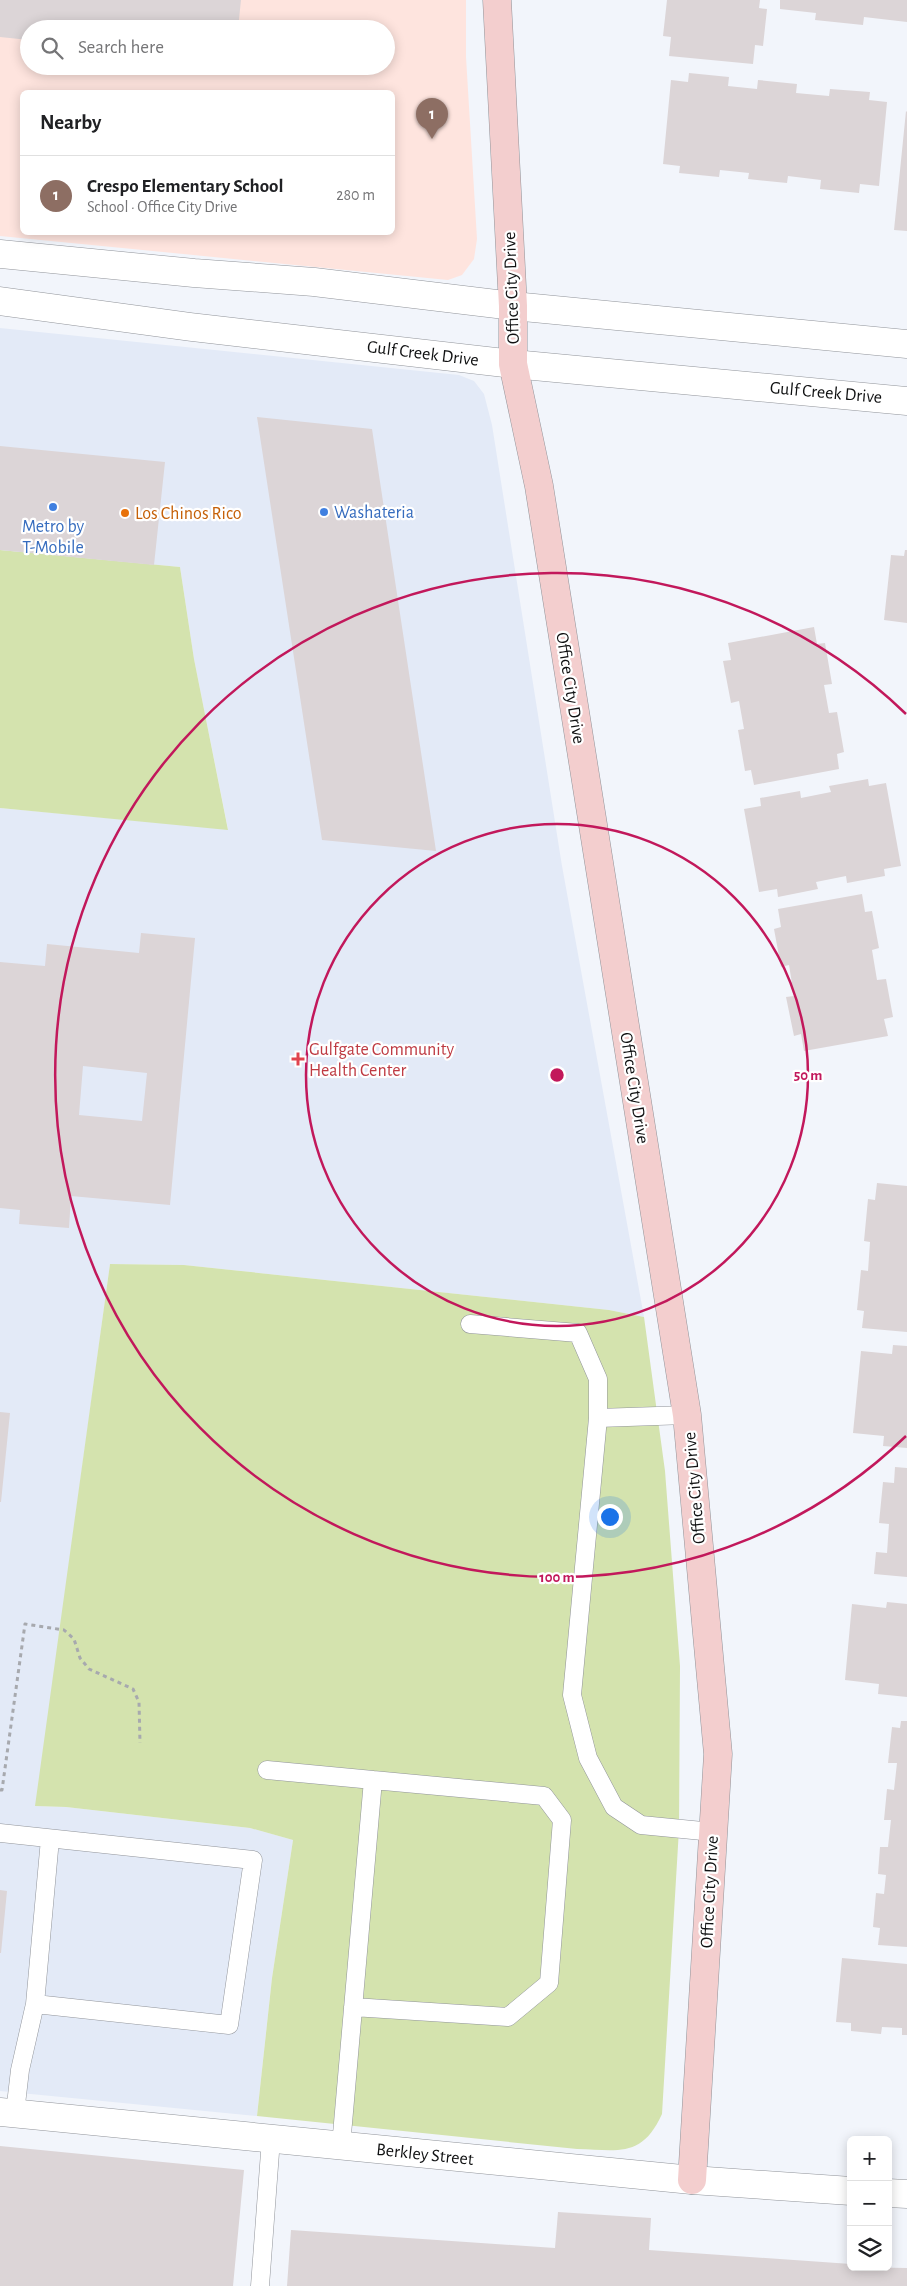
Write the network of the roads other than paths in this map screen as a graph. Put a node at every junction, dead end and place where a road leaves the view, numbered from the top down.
1 (497, 0) edge
2 (0, 254) edge
3 (0, 301) edge
4 (513, 306) junction
5 (907, 344) edge
6 (514, 364) junction
7 (907, 400) edge
8 (470, 1324) dead end
9 (687, 1415) junction
10 (598, 1418) junction
11 (267, 1770) dead end
12 (373, 1780) junction
13 (713, 1832) junction
14 (0, 1833) edge
15 (50, 1839) junction
16 (35, 2004) junction
17 (353, 2007) junction
18 (8, 2113) edge
19 (272, 2139) junction
20 (341, 2146) junction
21 (692, 2180) junction
22 (847, 2191) edge
23 (892, 2193) edge
24 (907, 2194) edge
25 (260, 2286) edge

1 - 4 street, Office City Drive
2 - 4 street
3 - 6 street, Gulf Creek Drive
4 - 5 street
4 - 6 street, Office City Drive
6 - 7 street, Gulf Creek Drive
6 - 9 street, Office City Drive
8 - 10 lane
9 - 10 lane
9 - 13 street, Office City Drive
10 - 13 lane
11 - 12 lane
12 - 17 lane
12 - 17 lane
13 - 21 street, Office City Drive
14 - 15 lane
15 - 16 lane
15 - 16 lane
16 - 18 lane
17 - 20 lane
18 - 19 street, Berkley Street
19 - 20 street, Berkley Street
19 - 25 lane
20 - 21 street, Berkley Street
21 - 22 street, Berkley Street
23 - 24 street

